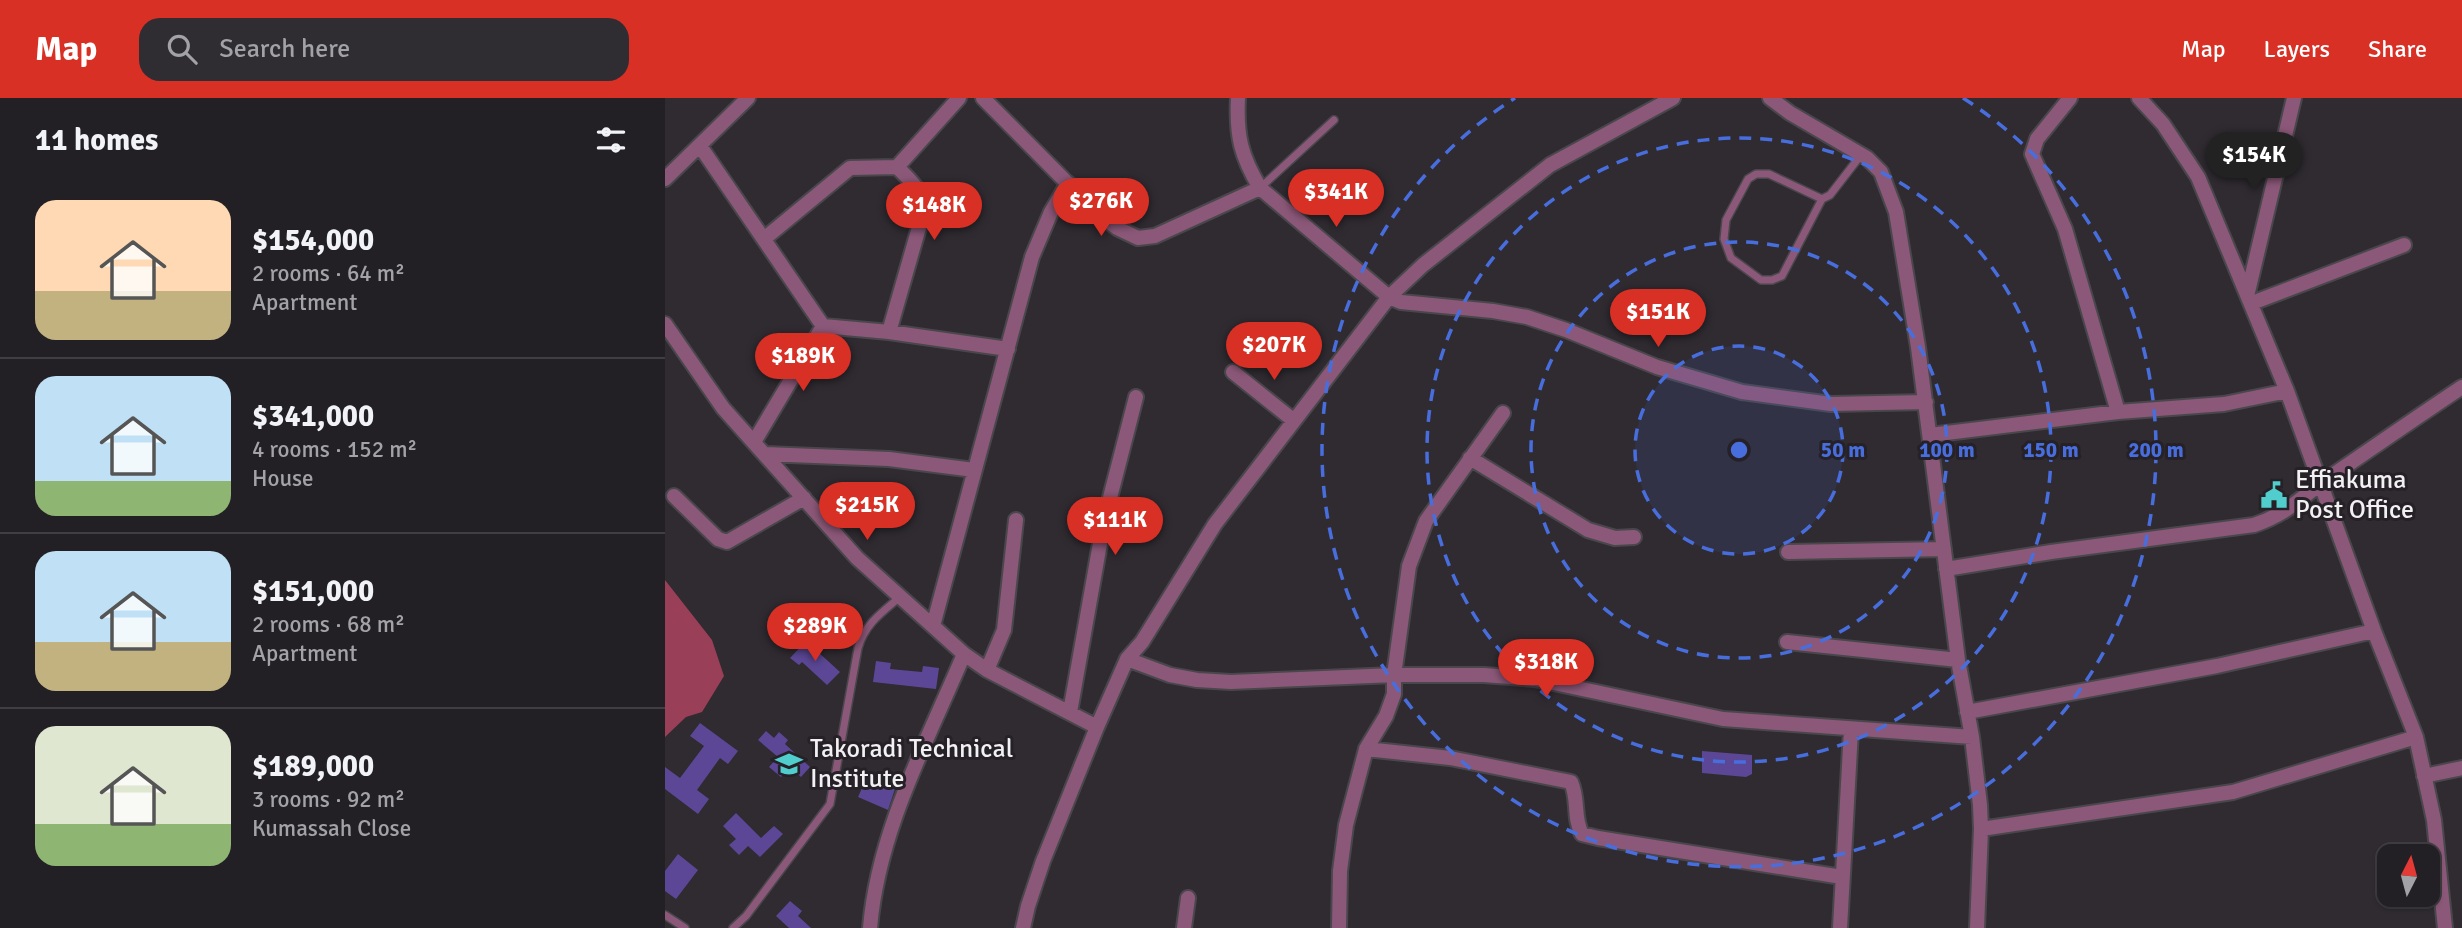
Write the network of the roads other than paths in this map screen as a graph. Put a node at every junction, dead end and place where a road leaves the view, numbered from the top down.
1 (748, 98) edge
2 (959, 98) edge
3 (983, 98) edge
4 (1238, 98) edge
5 (1673, 98) edge
6 (1770, 98) edge
7 (2070, 98) edge
8 (2139, 98) edge
9 (2294, 98) edge
10 (1334, 120) dead end
11 (700, 146) junction
12 (1861, 155) junction
13 (897, 167) junction
14 (665, 179) edge
15 (1068, 183) junction
16 (1260, 188) junction
17 (1822, 199) junction
18 (765, 238) junction
19 (2404, 245) dead end
20 (1389, 297) junction
21 (2250, 298) junction
22 (665, 324) edge
23 (823, 326) junction
24 (889, 332) junction
25 (1008, 349) junction
26 (1233, 372) dead end
27 (2462, 387) edge
28 (2287, 391) junction
29 (1136, 397) dead end
30 (1926, 402) junction
31 (2118, 411) junction
32 (1503, 413) dead end
33 (1293, 420) junction
34 (1930, 435) junction
35 (754, 442) junction
36 (765, 454) junction
37 (1470, 458) junction
38 (974, 470) junction
39 (2322, 483) junction
40 (674, 496) dead end
41 (804, 498) junction
42 (1016, 520) dead end
43 (1634, 537) dead end
44 (1944, 549) junction
45 (1788, 552) dead end
46 (1946, 569) junction
47 (900, 597) junction
48 (933, 626) junction
49 (2374, 631) junction
50 (1787, 642) dead end
51 (964, 654) junction
52 (1127, 659) junction
53 (1958, 660) junction
54 (987, 670) junction
55 (1394, 675) junction
56 (1070, 712) junction
57 (1967, 712) junction
58 (1097, 727) junction
59 (1851, 730) junction
60 (1972, 737) junction
61 (2416, 737) junction
62 (1367, 749) junction
63 (2462, 768) edge
64 (2424, 776) junction
65 (1981, 829) junction
66 (1842, 877) junction
67 (1188, 898) dead end
68 (665, 915) edge
69 (685, 928) edge
70 (733, 928) edge
71 (870, 928) edge
72 (1024, 928) edge
73 (1184, 928) edge
74 (1339, 928) edge
75 (1840, 928) edge
76 (1977, 928) edge
77 (2445, 928) edge

1 - 11 street
2 - 13 street
3 - 15 street
4 - 16 street
5 - 20 street
6 - 12 street
7 - 31 street
8 - 21 street
9 - 21 street
10 - 16 lane
11 - 14 street
11 - 18 street
12 - 17 lane
12 - 30 street
13 - 18 street
13 - 24 street
15 - 16 street
15 - 25 street
16 - 20 street
17 - 17 lane
18 - 23 street
19 - 21 street
20 - 30 street
20 - 33 street
21 - 28 street
22 - 35 street
23 - 24 street
23 - 35 street
24 - 25 street
25 - 38 street
26 - 33 street
27 - 39 street
28 - 31 street
28 - 39 street
29 - 56 street
30 - 34 street
31 - 34 street
32 - 37 street
33 - 52 street
34 - 44 street
35 - 36 street
36 - 38 street
36 - 41 street
37 - 43 street
37 - 55 street
38 - 48 street
39 - 46 street
39 - 49 street
40 - 41 street
41 - 47 street
42 - 54 street
44 - 45 street
44 - 46 street
46 - 53 street
47 - 48 street
47 - 70 lane
48 - 51 street
49 - 57 street
49 - 61 street
50 - 53 street
51 - 54 street
51 - 71 street
52 - 55 street
52 - 58 street
53 - 57 street
54 - 56 street
55 - 59 street
55 - 62 street
56 - 58 street
57 - 60 street
58 - 72 street
59 - 60 street
59 - 66 street
60 - 65 street
61 - 64 street
61 - 65 street
62 - 66 street
62 - 74 street
63 - 64 street
64 - 77 street
65 - 76 street
66 - 75 street
67 - 73 street
68 - 69 lane

